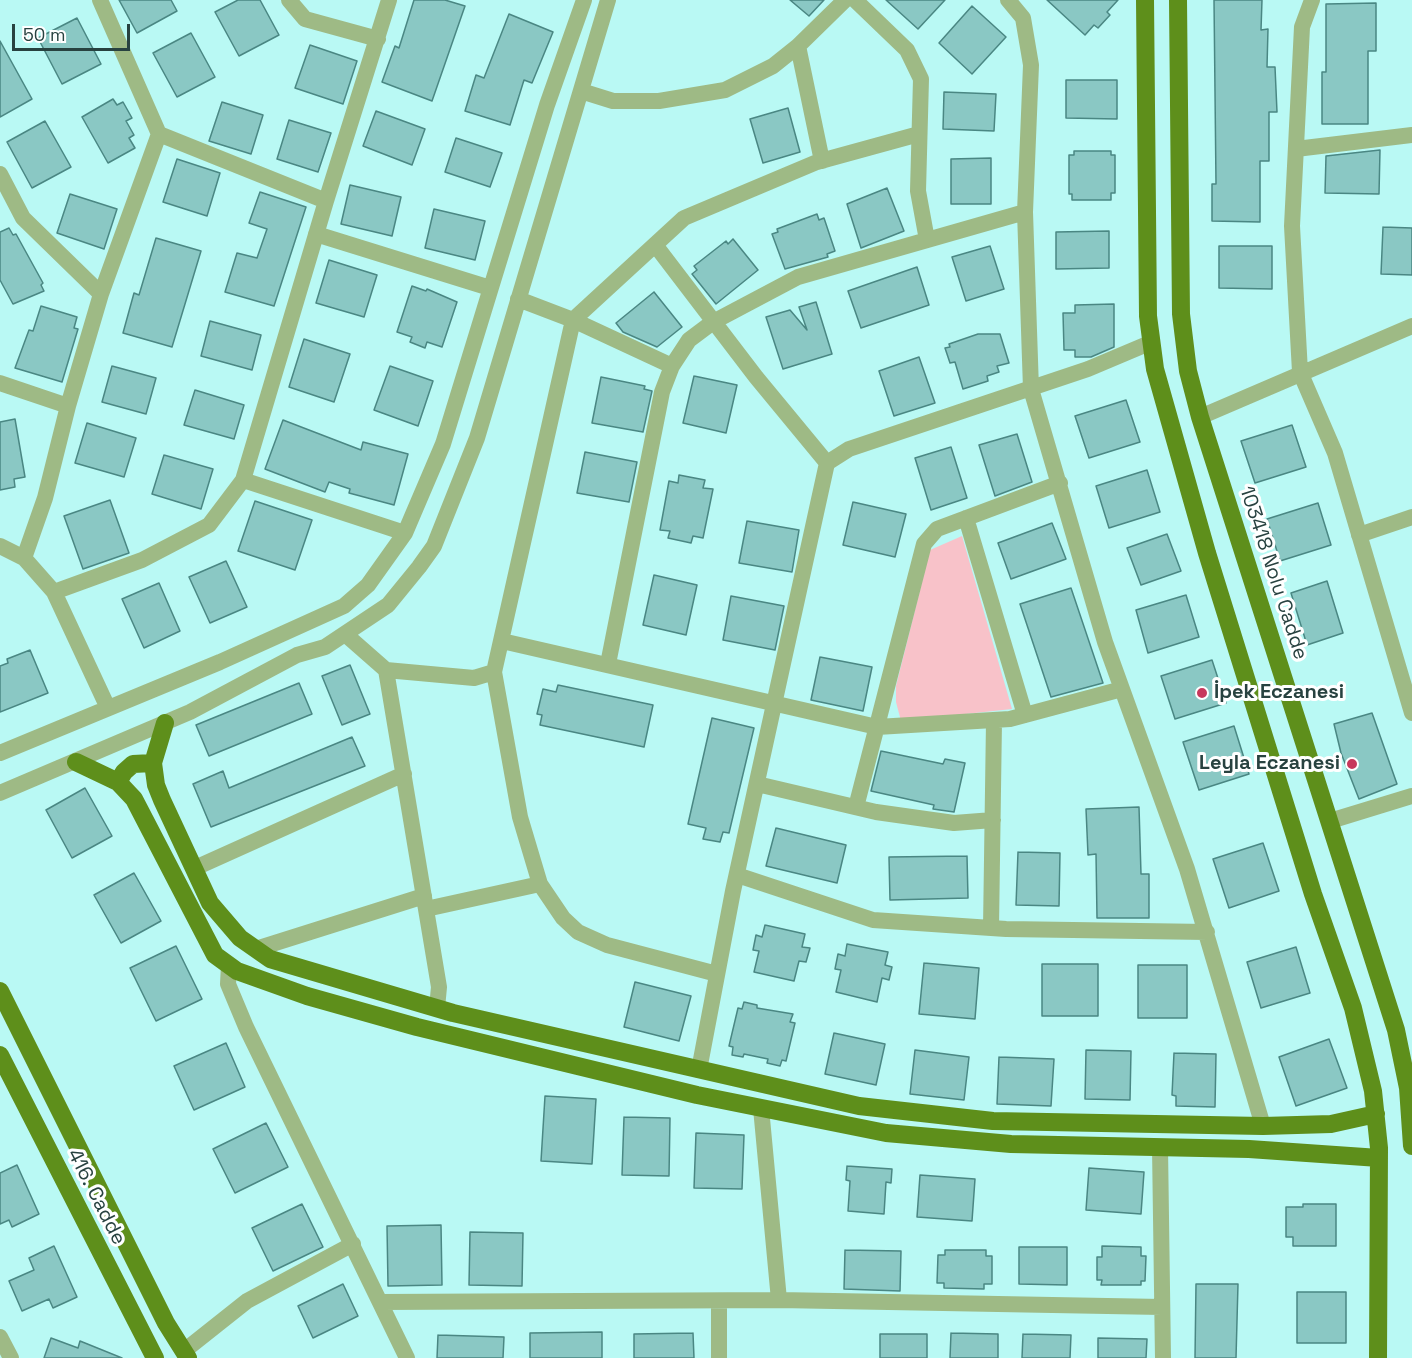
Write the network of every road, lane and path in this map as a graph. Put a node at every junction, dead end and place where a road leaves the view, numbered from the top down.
1 (100, 0) edge
2 (289, 0) edge
3 (389, 0) edge
4 (584, 0) edge
5 (608, 0) edge
6 (845, 0) edge
7 (855, 0) edge
8 (1008, 0) edge
9 (1145, 0) edge
10 (1178, 0) edge
11 (1312, 0) edge
12 (378, 39) junction
13 (798, 46) junction
14 (581, 91) junction
15 (159, 134) junction
16 (919, 134) junction
17 (1412, 135) edge
18 (1296, 149) junction
19 (822, 161) junction
20 (0, 174) edge
21 (326, 201) junction
22 (1025, 212) junction
23 (316, 234) junction
24 (927, 240) junction
25 (656, 246) junction
26 (490, 288) junction
27 (101, 294) junction
28 (518, 299) junction
29 (573, 320) junction
30 (713, 322) junction
31 (1412, 326) edge
32 (1152, 342) junction
33 (672, 366) junction
34 (1300, 372) junction
35 (0, 383) edge
36 (1031, 389) junction
37 (68, 406) junction
38 (1200, 417) junction
39 (827, 463) junction
40 (243, 480) junction
41 (1060, 483) junction
42 (1412, 517) edge
43 (966, 518) junction
44 (405, 533) junction
45 (1359, 535) junction
46 (0, 546) edge
47 (24, 558) junction
48 (54, 592) junction
49 (345, 634) junction
50 (502, 641) junction
51 (608, 664) junction
52 (386, 670) junction
53 (494, 672) junction
54 (1122, 689) junction
55 (1408, 689) edge
56 (775, 702) junction
57 (108, 708) junction
58 (1412, 712) edge
59 (1025, 716) junction
60 (994, 721) junction
61 (165, 723) junction
62 (877, 728) junction
63 (0, 753) edge
64 (76, 762) junction
65 (153, 763) junction
66 (404, 774) junction
67 (118, 782) junction
68 (757, 784) junction
69 (0, 793) edge
70 (1412, 796) edge
71 (856, 807) junction
72 (993, 820) junction
73 (1330, 821) junction
74 (195, 868) junction
75 (737, 875) junction
76 (540, 884) junction
77 (425, 903) junction
78 (991, 928) junction
79 (1207, 933) junction
80 (256, 949) junction
81 (229, 965) junction
82 (717, 974) junction
83 (0, 992) edge
84 (437, 1008) junction
85 (0, 1055) edge
86 (699, 1070) junction
87 (761, 1108) junction
88 (1376, 1114) junction
89 (1263, 1126) junction
90 (1412, 1146) edge
91 (1160, 1147) junction
92 (1379, 1158) junction
93 (353, 1244) junction
94 (779, 1300) junction
95 (719, 1301) junction
96 (381, 1302) junction
97 (1162, 1307) junction
98 (0, 1337) edge
99 (186, 1355) edge
100 (11, 1358) edge
101 (155, 1358) edge
102 (407, 1358) edge
103 (719, 1358) edge
104 (1163, 1358) edge
105 (1378, 1358) edge

1 - 15 street
2 - 12 street
3 - 12 street
4 - 26 street
5 - 14 street
6 - 13 street
7 - 16 street
8 - 22 street
9 - 32 main road
10 - 38 main road, 103418 Nolu Cadde
11 - 18 street
12 - 21 street
13 - 14 street
13 - 19 street
14 - 28 street
15 - 21 street
15 - 27 street
16 - 19 street
16 - 24 street
17 - 18 street
18 - 34 street
19 - 25 street
20 - 27 street
21 - 23 street
22 - 24 street
22 - 36 street
23 - 26 street
23 - 40 street
24 - 30 street
25 - 29 street
25 - 30 street
26 - 44 street
27 - 37 street
28 - 29 street
28 - 49 street
29 - 33 street
29 - 50 street
30 - 33 street
30 - 39 street
31 - 34 street
32 - 36 street
32 - 88 main road
33 - 51 street
34 - 38 street
34 - 45 street
35 - 37 street
36 - 39 street
36 - 41 street
37 - 47 street
38 - 73 main road, 103418 Nolu Cadde
39 - 56 street
40 - 44 street
40 - 48 street
41 - 43 street
41 - 54 street
42 - 45 street
43 - 59 street
43 - 62 street
44 - 57 street
45 - 55 street
46 - 47 street
47 - 48 street
48 - 57 street
49 - 52 street
49 - 61 street
50 - 51 street
50 - 53 street
51 - 56 street
52 - 53 street
52 - 66 street
53 - 76 street
54 - 59 street
54 - 79 street
55 - 58 street
56 - 62 street
56 - 68 street
57 - 63 street
59 - 60 street
60 - 62 street
60 - 72 street
61 - 64 street
61 - 65 main road
62 - 71 street
64 - 67 main road
64 - 69 street
65 - 67 main road
65 - 74 main road
66 - 74 street
66 - 77 street
67 - 81 main road
68 - 71 street
68 - 75 street
70 - 73 street
71 - 72 street
72 - 78 street
73 - 90 main road, 103418 Nolu Cadde
74 - 80 main road
75 - 78 street
75 - 82 street
76 - 77 street
76 - 82 street
77 - 80 street
77 - 84 street
78 - 79 street
79 - 89 street
80 - 84 main road
81 - 87 main road
81 - 93 street
82 - 86 street
83 - 99 main road
84 - 86 main road
85 - 101 main road, 416. Cadde
86 - 89 main road
87 - 91 main road
87 - 94 street
88 - 89 main road
88 - 92 main road
91 - 92 main road
91 - 97 street
92 - 105 main road
93 - 96 street
93 - 99 street
94 - 95 street
94 - 97 street
95 - 96 street
95 - 103 street
96 - 102 street
97 - 104 street
98 - 100 street

